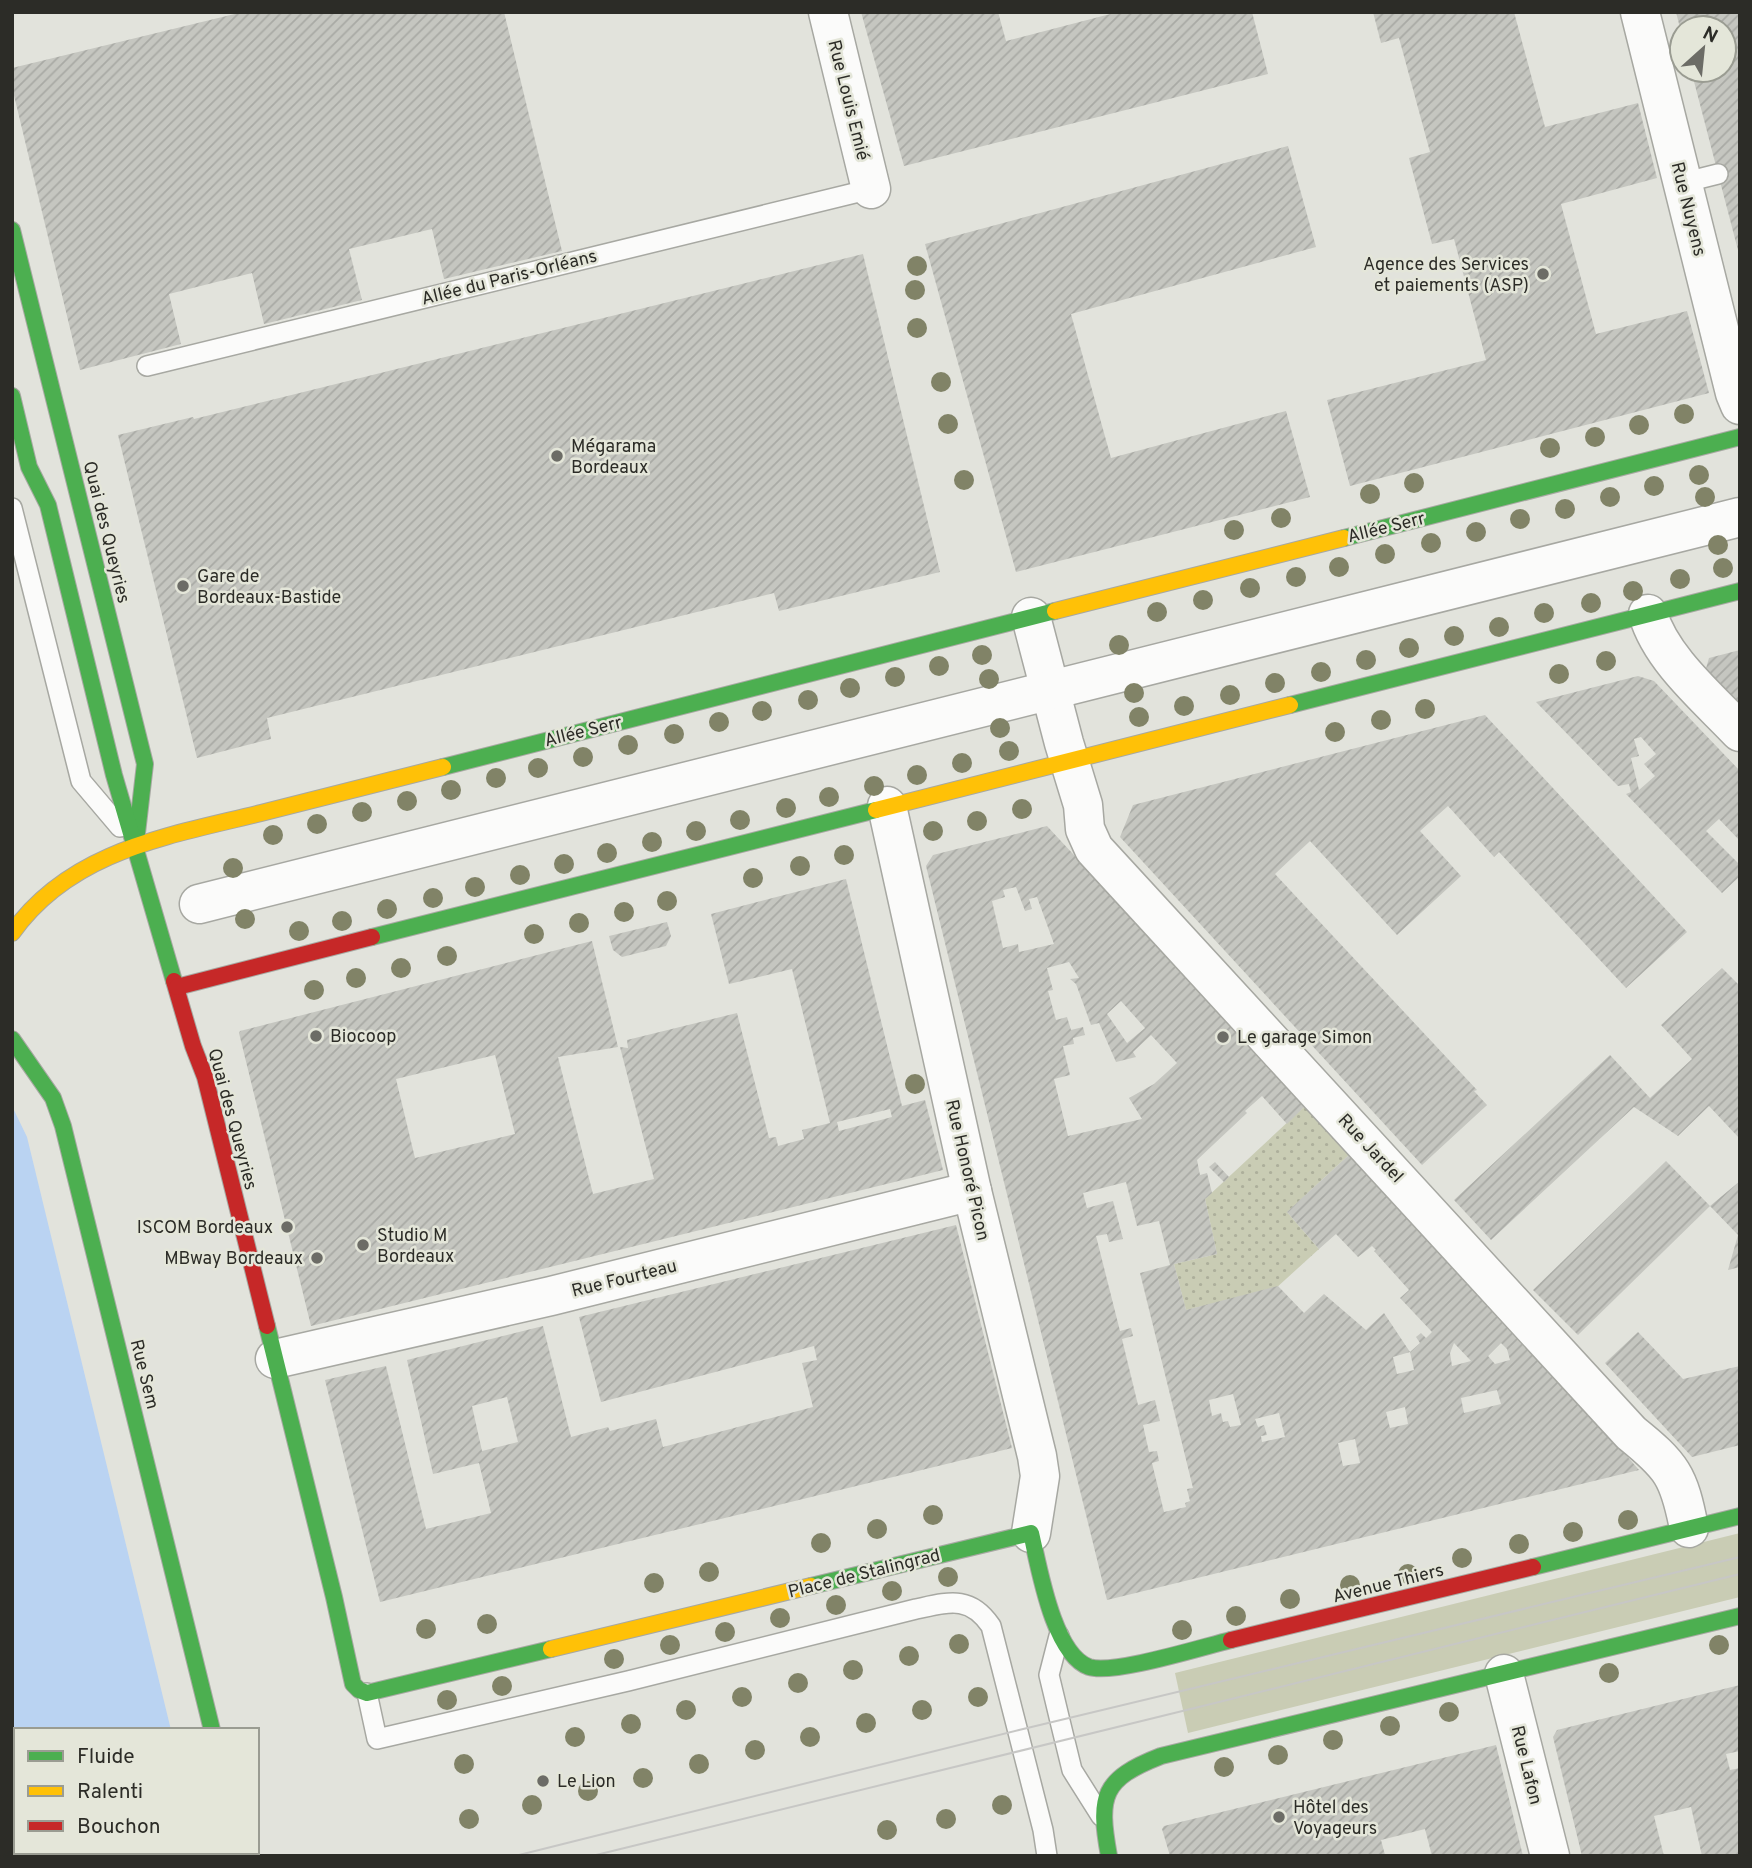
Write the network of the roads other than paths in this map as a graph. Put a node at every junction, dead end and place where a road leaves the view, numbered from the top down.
1 (828, 12) edge
2 (1640, 12) edge
3 (871, 189) joint
4 (13, 237) edge
5 (147, 366) dead end
6 (12, 396) edge
7 (1740, 405) edge
8 (1740, 437) edge
9 (12, 509) edge
10 (1740, 517) edge
11 (20, 573) edge
12 (1740, 590) edge
13 (1648, 614) junction
14 (1031, 617) junction
15 (1050, 689) junction
16 (1740, 732) edge
17 (1069, 759) junction
18 (887, 806) junction
19 (135, 845) junction
20 (199, 904) dead end
21 (12, 933) edge
22 (177, 987) junction
23 (12, 1039) edge
24 (972, 1191) junction
25 (275, 1359) junction
26 (1740, 1516) edge
27 (1689, 1528) junction
28 (1031, 1533) junction
29 (1740, 1616) edge
30 (1059, 1636) junction
31 (1504, 1674) junction
32 (367, 1693) junction
33 (212, 1728) edge
34 (1102, 1816) junction
35 (1047, 1856) edge
36 (1109, 1856) edge
37 (1550, 1856) edge

1 - 3 street, Rue Louis Emié
2 - 7 street, Rue Nuyens
3 - 5 lane, Allée du Paris-Orléans
4 - 19 street, Quai des Queyries
6 - 19 street, Quai des Queyries
8 - 14 street, Allée Serr
9 - 11 lane
10 - 15 street
11 - 19 lane
12 - 13 street
13 - 16 street
13 - 17 street
14 - 15 street
14 - 19 street, Allée Serr
15 - 17 street
15 - 20 street
17 - 18 street
17 - 27 street, Rue Jardel
18 - 22 street
18 - 24 street, Rue Honoré Picon
19 - 21 street
19 - 22 street, Quai des Queyries
22 - 25 street, Quai des Queyries
23 - 33 street, Rue Sem
24 - 25 street, Rue Fourteau
24 - 28 street, Rue Honoré Picon
25 - 32 street, Quai des Queyries
26 - 27 street, Avenue Thiers
27 - 30 street, Avenue Thiers
28 - 30 street
28 - 32 street, Place de Stalingrad
29 - 31 street
30 - 34 lane
31 - 34 street
31 - 37 street, Rue Lafon
32 - 35 lane
34 - 36 street

